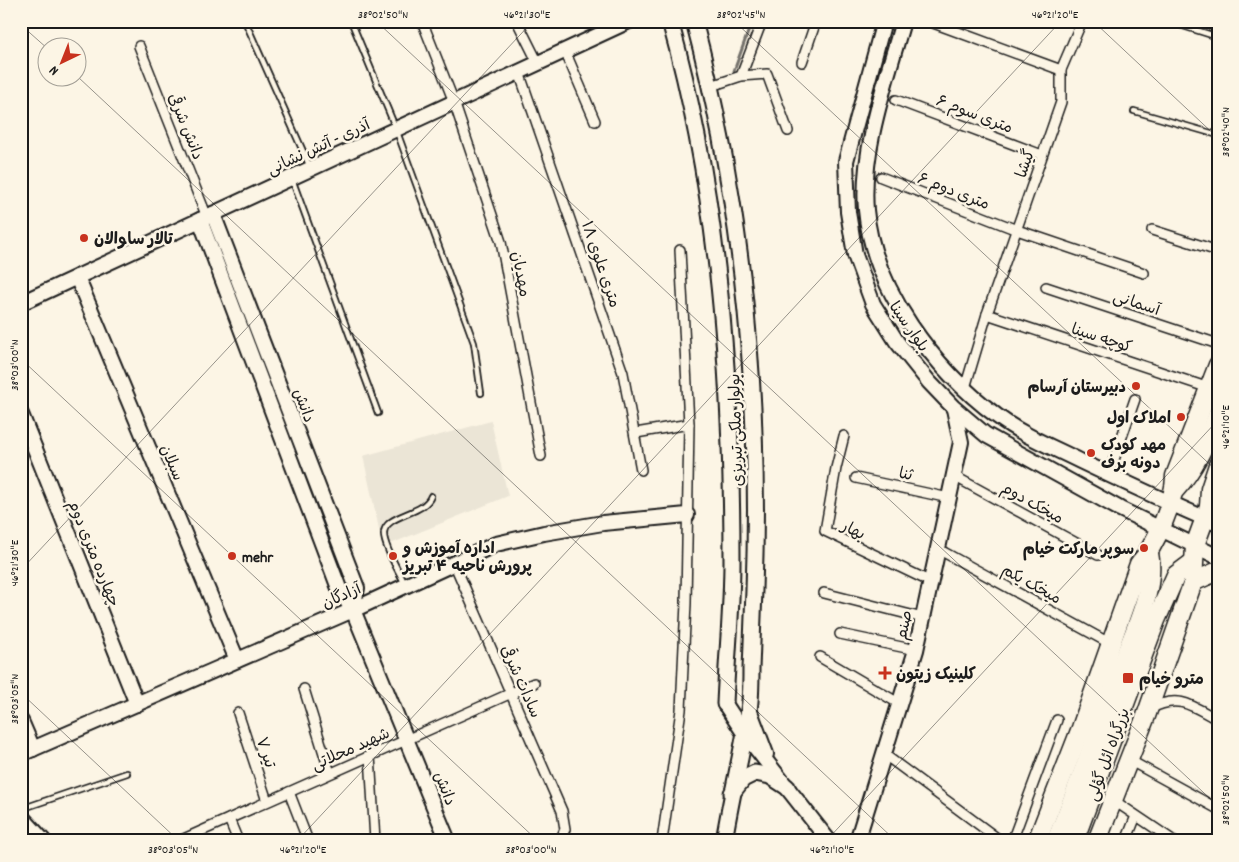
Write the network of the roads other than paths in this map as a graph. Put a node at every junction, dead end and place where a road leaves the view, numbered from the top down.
1 (246, 21) edge
2 (351, 21) edge
3 (422, 21) edge
4 (517, 21) edge
5 (629, 21) edge
6 (670, 21) edge
7 (694, 21) edge
8 (762, 21) edge
9 (816, 21) edge
10 (884, 21) edge
11 (903, 21) edge
12 (928, 21) edge
13 (1082, 21) edge
14 (1166, 21) edge
15 (612, 25) edge
16 (1218, 37) edge
17 (139, 46) dead end
18 (565, 51) junction
19 (802, 62) dead end
20 (538, 63) junction
21 (1062, 70) junction
22 (520, 72) junction
23 (741, 76) junction
24 (712, 86) junction
25 (896, 100) dead end
26 (454, 102) junction
27 (1134, 112) dead end
28 (595, 121) dead end
29 (396, 129) junction
30 (788, 131) dead end
31 (852, 135) junction
32 (1218, 135) edge
33 (871, 139) junction
34 (1042, 155) junction
35 (311, 169) junction
36 (292, 177) junction
37 (881, 178) dead end
38 (207, 217) junction
39 (1017, 230) junction
40 (1152, 230) dead end
41 (680, 250) dead end
42 (1218, 251) edge
43 (1144, 273) dead end
44 (77, 277) junction
45 (1046, 287) dead end
46 (21, 303) edge
47 (986, 314) junction
48 (1218, 344) edge
49 (1218, 365) edge
50 (965, 388) junction
51 (1209, 388) junction
52 (481, 392) dead end
53 (1135, 400) dead end
54 (953, 407) junction
55 (378, 413) dead end
56 (21, 414) edge
57 (1218, 414) edge
58 (689, 424) junction
59 (636, 433) junction
60 (844, 436) dead end
61 (990, 437) junction
62 (1214, 441) edge
63 (961, 442) junction
64 (540, 456) dead end
65 (1218, 466) edge
66 (641, 470) dead end
67 (1108, 474) junction
68 (954, 476) junction
69 (856, 478) dead end
70 (431, 496) dead end
71 (1172, 497) junction
72 (949, 498) junction
73 (1212, 512) edge
74 (688, 515) junction
75 (1159, 529) junction
76 (938, 549) junction
77 (1149, 553) junction
78 (1193, 554) junction
79 (1098, 555) dead end
80 (1218, 557) edge
81 (454, 563) junction
82 (1218, 571) edge
83 (930, 582) junction
84 (1193, 582) junction
85 (405, 585) junction
86 (824, 593) dead end
87 (353, 610) junction
88 (922, 618) junction
89 (840, 634) dead end
90 (1111, 644) junction
91 (916, 650) junction
92 (820, 657) dead end
93 (237, 660) junction
94 (534, 683) dead end
95 (304, 689) dead end
96 (510, 693) junction
97 (137, 704) junction
98 (725, 704) joint
99 (900, 704) junction
100 (750, 709) junction
101 (238, 712) dead end
102 (1146, 716) junction
103 (1057, 720) dead end
104 (1218, 720) edge
105 (21, 721) edge
106 (744, 733) junction
107 (407, 740) junction
108 (27, 752) edge
109 (370, 755) junction
110 (885, 755) junction
111 (1130, 760) junction
112 (774, 770) junction
113 (127, 773) dead end
114 (330, 773) junction
115 (787, 787) junction
116 (289, 792) junction
117 (731, 794) junction
118 (1113, 800) junction
119 (267, 801) junction
120 (21, 809) edge
121 (1218, 809) edge
122 (1136, 816) junction
123 (21, 817) edge
124 (228, 819) junction
125 (21, 834) edge
126 (862, 839) edge
127 (27, 841) edge
128 (43, 841) edge
129 (179, 841) edge
130 (238, 841) edge
131 (308, 841) edge
132 (375, 841) edge
133 (448, 841) edge
134 (560, 841) edge
135 (662, 841) edge
136 (724, 841) edge
137 (829, 841) edge
138 (1001, 841) edge
139 (1012, 841) edge
140 (1037, 841) edge
141 (1056, 841) edge
142 (1074, 841) edge
143 (1097, 841) edge
144 (1126, 841) edge
145 (1174, 841) edge

1 - 35 lane
2 - 29 lane
3 - 26 street, مهدیان
4 - 20 street
5 - 15 street, آذرى - آتش نشانى
6 - 98 main road, بولوار ملکی تبریزی
7 - 24 main road, بولوار ملکی تبریزی
8 - 23 street
9 - 19 street
10 - 31 street, بلوار سینا
11 - 33 street, بلوار سینا
12 - 21 street
13 - 21 street, گیشا
14 - 16 lane
15 - 18 street, آذرى - آتش نشانى
17 - 38 street, دانش شرقی
18 - 20 street, آذرى - آتش نشانى
18 - 28 street
20 - 22 street, آذرى - آتش نشانى
21 - 34 street, گیشا
22 - 26 street, آذرى - آتش نشانى
22 - 59 street, ۱۸ متری علوی
23 - 24 street
23 - 30 street
24 - 100 main road, بولوار ملکی تبریزی
25 - 34 street, ۶ متری سوم
26 - 29 street, آذرى - آتش نشانى
26 - 64 street, مهدیان
27 - 32 lane
29 - 35 street, آذرى - آتش نشانى
29 - 52 lane
31 - 33 street
31 - 54 street, بلوار سینا
33 - 50 street, بلوار سینا
34 - 39 street, گیشا
35 - 36 street, آذرى - آتش نشانى
36 - 38 street, آذرى - آتش نشانى
36 - 55 lane
37 - 39 street, ۶ متری دوم
38 - 44 street, آذرى - آتش نشانى
38 - 87 street, دانش
39 - 43 street, ۶ متری دوم
39 - 47 street, گیشا
40 - 42 street
41 - 58 street
44 - 46 street, آذرى - آتش نشانى
44 - 93 street, سبلان
45 - 48 street, آسمانی
47 - 50 street, گیشا
47 - 51 street, کوچه سینا
49 - 51 highway
50 - 67 street, بلوار سینا
51 - 71 highway
53 - 67 street
54 - 61 street, بلوار سینا
54 - 63 street
56 - 97 street, چهارده متری دوم
57 - 62 highway
58 - 59 street
58 - 74 street
59 - 66 street, ۱۸ متری علوی
60 - 83 street, بهار
61 - 63 street
61 - 75 street, بلوار سینا
62 - 71 highway
63 - 68 street, صنم
65 - 73 highway
67 - 71 street, بلوار سینا
68 - 72 street, صنم
68 - 79 street, میخک دوم
69 - 72 street, ثنا
70 - 85 lane
71 - 73 street, بلوار سینا
71 - 75 highway
72 - 76 street, صنم
73 - 78 highway
74 - 81 street, آزادگان
74 - 135 street
75 - 77 highway
75 - 78 street, بلوار سینا
76 - 83 street, صنم
76 - 90 street, میخک یکم
77 - 90 highway
77 - 141 highway, بزرگراه ائل گؤلی
78 - 80 street, بلوار سینا
78 - 84 highway
78 - 142 highway, بزرگراه ائل گؤلی
81 - 85 street, آزادگان
81 - 96 street, سادات شرقی
82 - 84 highway
83 - 88 street, صنم
84 - 102 highway
85 - 87 street, آزادگان
86 - 88 street
87 - 93 street, آزادگان
87 - 107 street, دانش
88 - 91 street, صنم
89 - 91 street
90 - 140 highway
91 - 99 street, صنم
92 - 99 street
93 - 97 street, آزادگان
94 - 96 street, شهید محلاتی
95 - 114 street
96 - 107 street, شهید محلاتی
96 - 134 street, سادات شرقی
97 - 108 street, آزادگان
98 - 106 street
99 - 110 street, صنم
100 - 106 main road, بولوار ملکی تبریزی
100 - 112 street
101 - 119 street, ۷ تیر
102 - 104 street
102 - 111 highway
103 - 139 street
105 - 108 street
106 - 112 street
106 - 117 main road, بولوار ملکی تبریزی
107 - 109 street, شهید محلاتی
107 - 133 street, دانش
109 - 114 street, شهید محلاتی
109 - 132 street
110 - 126 street, صنم
110 - 138 street
111 - 118 highway
111 - 121 street
112 - 115 street
113 - 120 lane
114 - 116 street, شهید محلاتی
115 - 117 main road
115 - 137 street
116 - 119 street, شهید محلاتی
116 - 131 street
117 - 136 main road, بولوار ملکی تبریزی
118 - 122 street
118 - 143 highway
119 - 124 street, شهید محلاتی
122 - 144 street
122 - 145 street
123 - 128 main road
124 - 129 street, شهید محلاتی
124 - 130 street
125 - 127 lane

